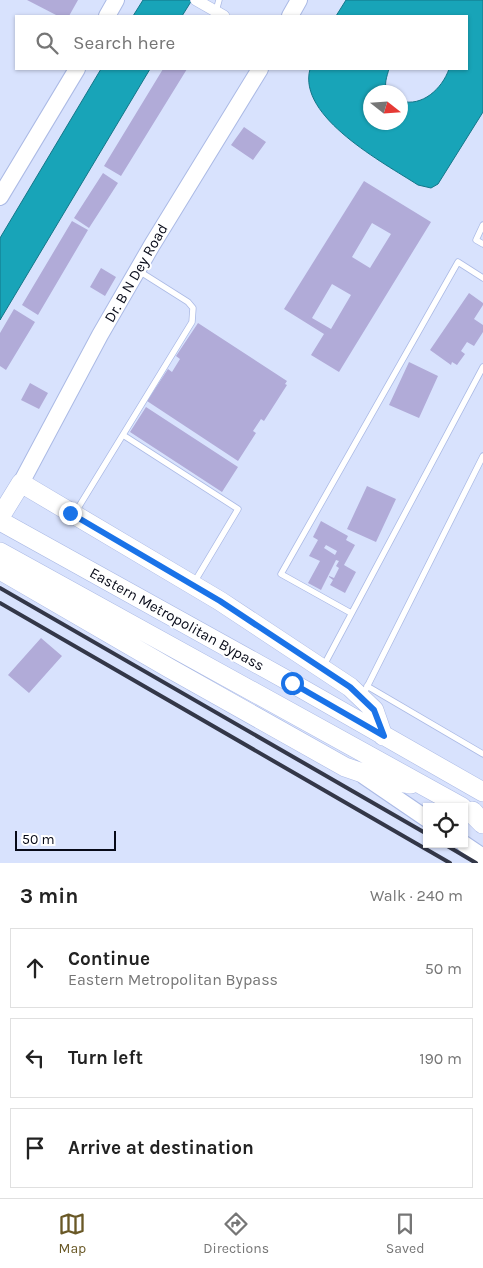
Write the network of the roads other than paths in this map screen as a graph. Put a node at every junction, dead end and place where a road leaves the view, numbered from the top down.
1 (116, 0) edge
2 (299, 0) edge
3 (108, 15) edge
4 (291, 15) edge
5 (76, 70) edge
6 (259, 70) edge
7 (0, 197) edge
8 (483, 225) edge
9 (483, 244) edge
10 (138, 270) junction
11 (483, 278) edge
12 (483, 367) edge
13 (123, 435) junction
14 (483, 456) edge
15 (21, 483) junction
16 (73, 515) junction
17 (0, 519) edge
18 (0, 552) edge
19 (0, 570) edge
20 (193, 585) junction
21 (352, 613) junction
22 (322, 668) junction
23 (364, 692) junction
24 (384, 736) junction
25 (483, 754) edge
26 (361, 774) junction
27 (424, 786) junction
28 (483, 792) edge
29 (473, 814) edge
30 (423, 816) edge
31 (468, 847) edge
32 (483, 858) edge
33 (475, 863) edge

1 - 3 main road
2 - 4 main road
5 - 7 main road
6 - 10 main road, Dr. B N Dey Road
8 - 9 lane
10 - 13 lane
10 - 15 main road, Dr. B N Dey Road
11 - 21 lane
12 - 21 lane
13 - 16 lane
13 - 20 lane
14 - 23 lane
15 - 16 main road
15 - 17 main road
16 - 20 main road
17 - 24 main road, Eastern Metropolitan Bypass
18 - 27 main road
19 - 26 main road
20 - 22 main road
21 - 22 lane
22 - 23 main road
23 - 24 main road
23 - 25 lane
24 - 28 main road, Eastern Metropolitan Bypass
26 - 27 main road
26 - 30 main road
27 - 29 main road
31 - 32 main road
32 - 33 lane

